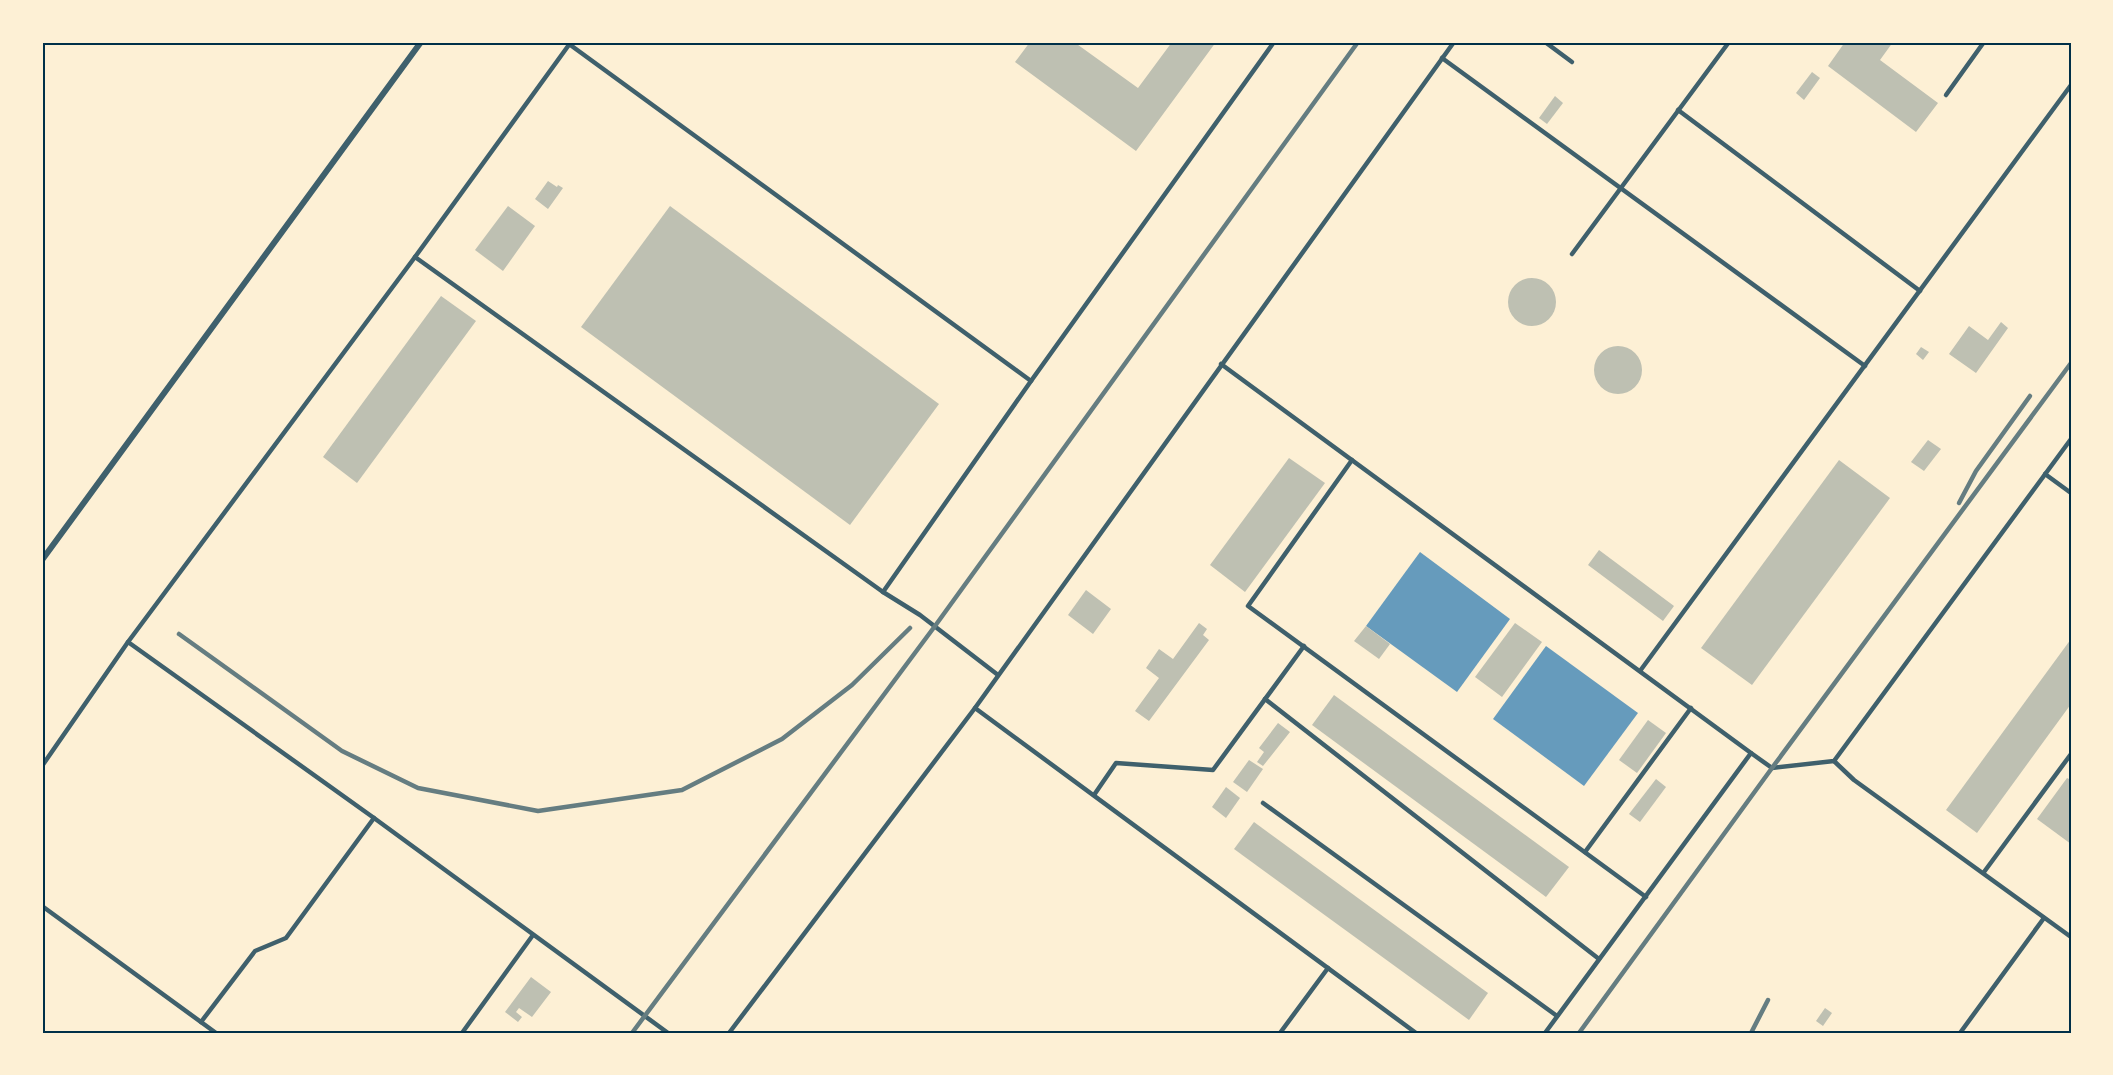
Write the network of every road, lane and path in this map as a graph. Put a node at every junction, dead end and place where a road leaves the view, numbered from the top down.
1 (421, 42) edge
2 (1274, 42) edge
3 (1454, 42) edge
4 (1545, 42) edge
5 (1729, 42) edge
6 (1984, 42) edge
7 (570, 43) edge
8 (1442, 58) junction
9 (1572, 62) dead end
10 (2071, 85) edge
11 (1946, 95) dead end
12 (1678, 110) junction
13 (1620, 188) junction
14 (1572, 254) dead end
15 (415, 257) junction
16 (1920, 291) junction
17 (1221, 364) junction
18 (1864, 366) junction
19 (1031, 381) junction
20 (2071, 439) edge
21 (1352, 460) junction
22 (2045, 474) junction
23 (2071, 493) edge
24 (42, 560) edge
25 (883, 592) junction
26 (128, 642) junction
27 (1304, 646) junction
28 (1640, 671) junction
29 (998, 675) junction
30 (1265, 699) junction
31 (975, 708) junction
32 (1691, 708) junction
33 (1751, 753) junction
34 (2071, 753) edge
35 (1834, 762) junction
36 (42, 766) edge
37 (1094, 795) junction
38 (1263, 803) dead end
39 (374, 818) junction
40 (1585, 852) junction
41 (1984, 872) junction
42 (1646, 897) junction
43 (42, 906) edge
44 (2044, 918) junction
45 (533, 935) junction
46 (2071, 937) edge
47 (1599, 959) junction
48 (1328, 968) junction
49 (1557, 1016) junction
50 (201, 1022) junction
51 (216, 1033) edge
52 (462, 1033) edge
53 (668, 1033) edge
54 (729, 1033) edge
55 (1280, 1033) edge
56 (1416, 1033) edge
57 (1545, 1033) edge
58 (1960, 1033) edge

1 - 24 street
2 - 19 lane
3 - 8 lane
4 - 9 lane
5 - 12 lane
6 - 11 lane
7 - 15 lane
7 - 19 lane
8 - 13 lane
8 - 17 lane
10 - 16 lane
12 - 13 lane
12 - 16 lane
13 - 14 lane
13 - 18 lane
15 - 25 lane
15 - 26 lane
16 - 18 lane
17 - 21 lane
17 - 29 lane
18 - 28 lane
19 - 25 lane
20 - 22 lane
21 - 27 lane
21 - 28 lane
22 - 23 lane
22 - 35 lane
25 - 29 lane
26 - 36 lane
26 - 39 lane
27 - 30 lane
27 - 40 lane
28 - 32 lane
29 - 31 lane
30 - 37 lane
30 - 47 lane
31 - 37 lane
31 - 54 lane
32 - 33 lane
32 - 40 lane
33 - 35 lane
33 - 42 lane
34 - 41 lane
35 - 41 lane
37 - 48 lane
38 - 49 lane
39 - 45 lane
39 - 50 lane
40 - 42 lane
41 - 44 lane
42 - 47 lane
43 - 50 lane
44 - 46 lane
44 - 58 lane
45 - 52 lane
45 - 53 lane
47 - 49 lane
48 - 55 lane
48 - 56 lane
49 - 57 lane
50 - 51 lane

